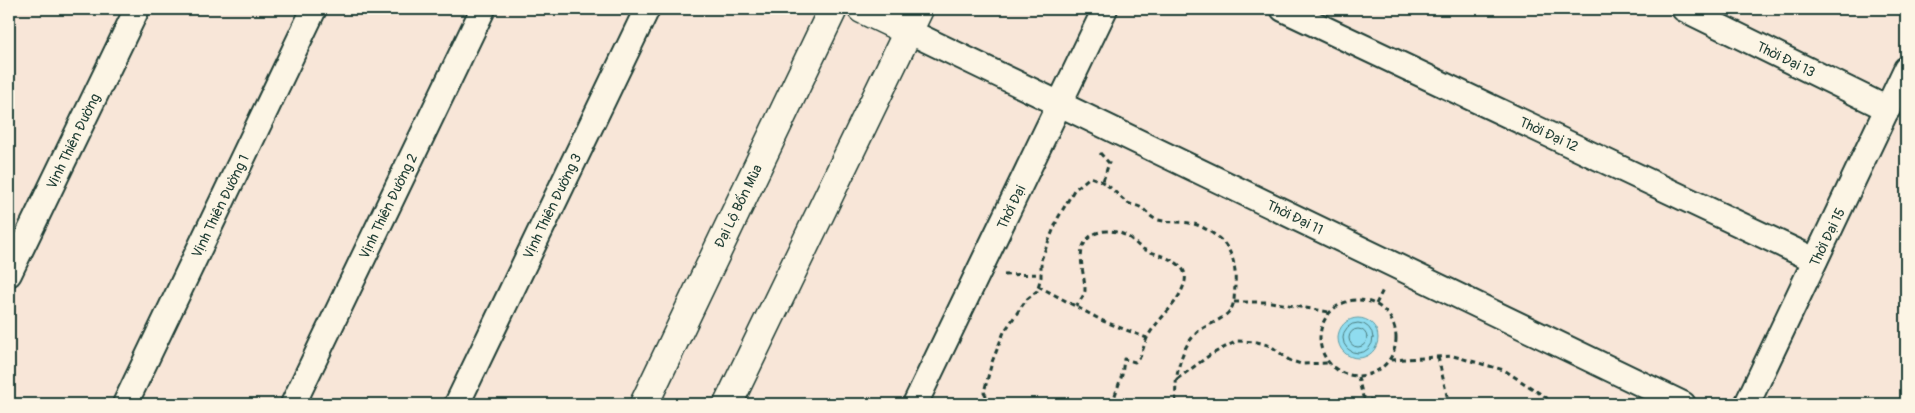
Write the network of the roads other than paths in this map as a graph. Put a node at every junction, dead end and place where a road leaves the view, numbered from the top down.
1 (137, 9) edge
2 (314, 9) edge
3 (483, 9) edge
4 (647, 9) edge
5 (833, 9) edge
6 (862, 9) edge
7 (1105, 9) edge
8 (1283, 9) edge
9 (1684, 9) edge
10 (913, 20) edge
11 (1906, 69) edge
12 (1060, 104) junction
13 (1888, 109) junction
14 (1815, 260) junction
15 (9, 274) edge
16 (125, 404) edge
17 (293, 404) edge
18 (457, 404) edge
19 (644, 404) edge
20 (728, 404) edge
21 (915, 404) edge
22 (1683, 404) edge
23 (1747, 404) edge

1 - 15 street, Vịnh Thiên Đường
2 - 16 street, Vịnh Thiên Đường 1
3 - 17 street, Vịnh Thiên Đường 2
4 - 18 street, Vịnh Thiên Đường 3
5 - 19 main road, Đại Lộ Bốn Mùa
6 - 10 main road
7 - 12 street, Thời Đại
8 - 14 street, Thời Đại 12
9 - 13 street, Thời Đại 13
10 - 12 street, Thời Đại 11
10 - 20 main road
11 - 13 street, Thời Đại 15
12 - 21 street, Thời Đại
12 - 22 street, Thời Đại 11
13 - 14 street, Thời Đại 15
14 - 23 street, Thời Đại 15

